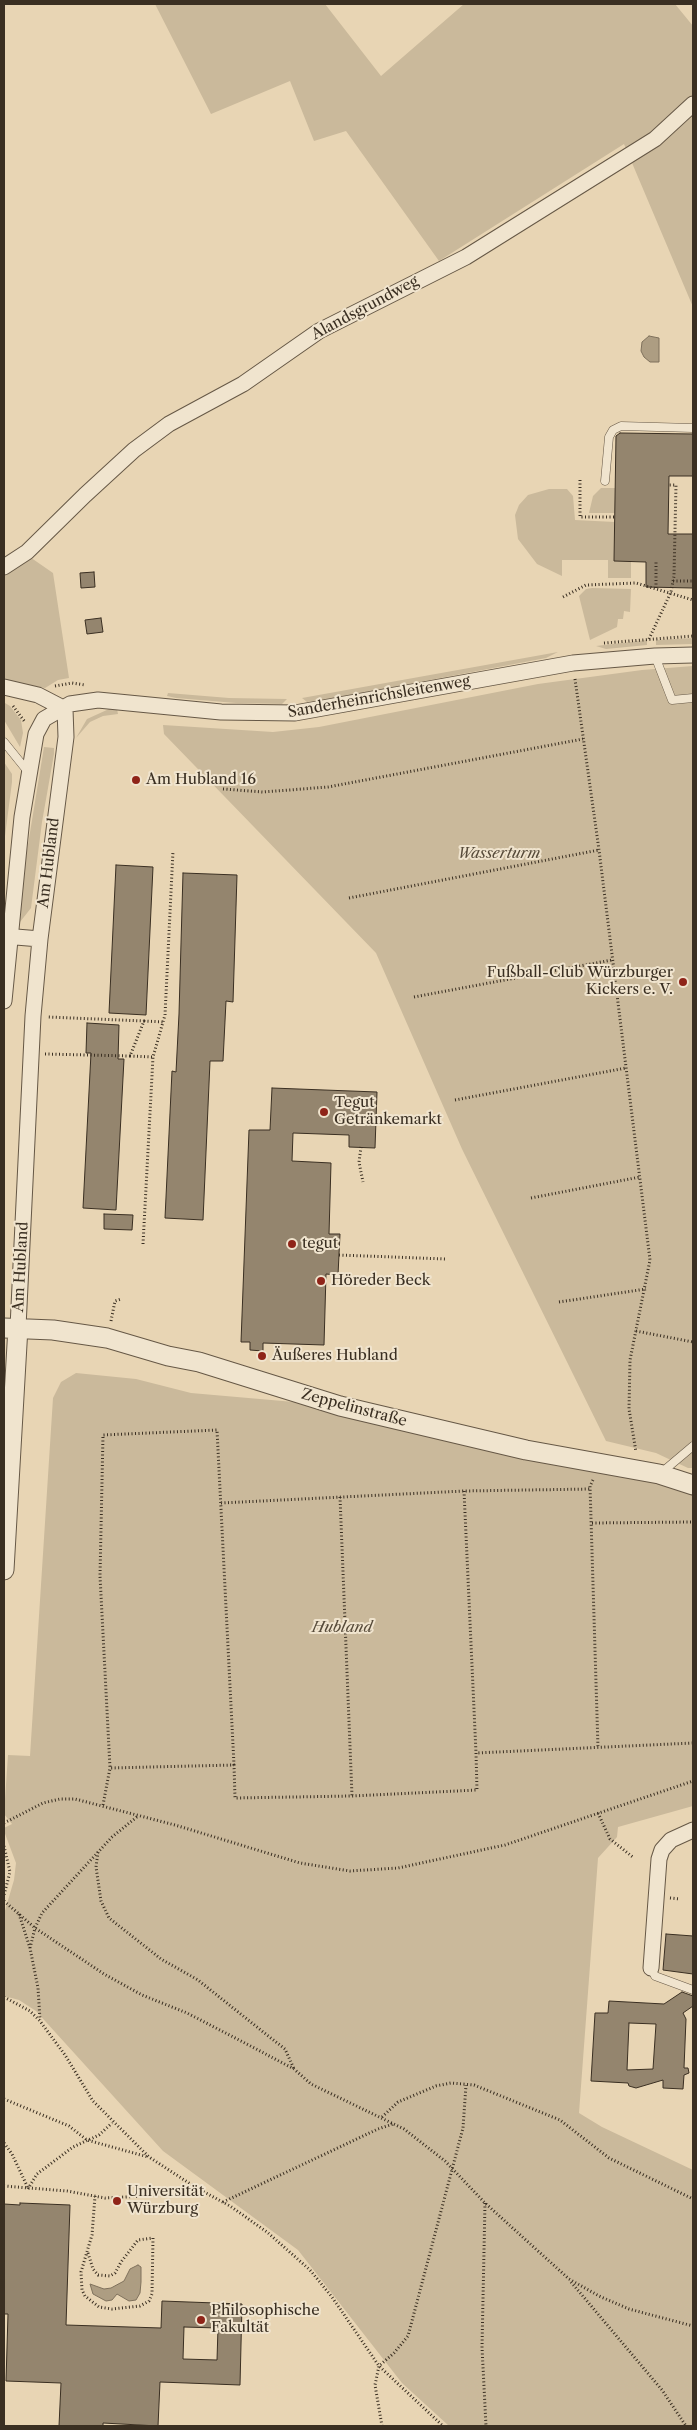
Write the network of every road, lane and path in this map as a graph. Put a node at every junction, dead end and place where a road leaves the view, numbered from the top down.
1 (693, 104) edge
2 (693, 428) edge
3 (580, 480) dead end
4 (605, 481) dead end
5 (669, 485) dead end
6 (615, 518) dead end
7 (656, 562) dead end
8 (4, 567) edge
9 (672, 581) junction
10 (693, 582) edge
11 (656, 588) junction
12 (671, 592) junction
13 (563, 597) dead end
14 (693, 600) edge
15 (693, 636) edge
16 (649, 638) junction
17 (602, 643) dead end
18 (693, 655) edge
19 (655, 656) junction
20 (573, 663) junction
21 (90, 685) dead end
22 (5, 694) edge
23 (38, 695) junction
24 (693, 698) edge
25 (65, 709) junction
26 (36, 734) junction
27 (583, 739) junction
28 (4, 742) edge
29 (29, 773) junction
30 (223, 789) dead end
31 (599, 850) junction
32 (173, 851) dead end
33 (349, 898) dead end
34 (6, 936) edge
35 (40, 939) junction
36 (612, 960) junction
37 (414, 997) dead end
38 (4, 1001) edge
39 (33, 1016) junction
40 (144, 1021) junction
41 (164, 1022) junction
42 (32, 1054) junction
43 (130, 1056) junction
44 (153, 1057) junction
45 (626, 1068) junction
46 (455, 1100) dead end
47 (361, 1148) dead end
48 (640, 1177) junction
49 (363, 1182) dead end
50 (531, 1198) dead end
51 (143, 1244) dead end
52 (339, 1255) dead end
53 (446, 1259) dead end
54 (646, 1289) junction
55 (121, 1299) dead end
56 (559, 1302) dead end
57 (112, 1316) dead end
58 (11, 1328) edge
59 (636, 1331) junction
60 (693, 1342) edge
61 (693, 1446) edge
62 (600, 1463) junction
63 (637, 1470) junction
64 (659, 1474) junction
65 (693, 1485) edge
66 (591, 1489) junction
67 (464, 1491) junction
68 (340, 1497) junction
69 (221, 1503) junction
70 (693, 1522) edge
71 (592, 1523) junction
72 (4, 1570) edge
73 (693, 1743) edge
74 (598, 1748) junction
75 (476, 1753) junction
76 (234, 1765) junction
77 (110, 1768) junction
78 (693, 1781) edge
79 (352, 1796) junction
80 (103, 1805) junction
81 (598, 1813) junction
82 (139, 1815) junction
83 (4, 1823) edge
84 (693, 1830) edge
85 (4, 1846) edge
86 (98, 1852) junction
87 (634, 1858) dead end
88 (4, 1895) edge
89 (4, 1900) edge
90 (19, 1913) junction
91 (35, 1928) junction
92 (30, 1948) junction
93 (651, 1968) joint
94 (693, 1990) edge
95 (4, 1998) edge
96 (40, 2021) junction
97 (294, 2069) junction
98 (466, 2085) junction
99 (4, 2099) edge
100 (382, 2117) junction
101 (112, 2123) junction
102 (394, 2124) junction
103 (87, 2140) junction
104 (4, 2143) edge
105 (148, 2157) junction
106 (453, 2169) junction
107 (4, 2186) edge
108 (195, 2186) junction
109 (28, 2188) junction
110 (95, 2196) junction
111 (693, 2198) edge
112 (223, 2202) junction
113 (485, 2203) junction
114 (88, 2253) junction
115 (569, 2279) junction
116 (693, 2326) edge
117 (379, 2366) junction
118 (382, 2426) edge
119 (443, 2426) edge
120 (486, 2426) edge
121 (686, 2426) edge

1 - 8 street, Alandsgrundweg
2 - 4 lane
3 - 6 path
5 - 9 path
7 - 11 path
9 - 10 path
9 - 12 path
11 - 12 path
11 - 13 path
12 - 14 path
12 - 16 path
15 - 16 path
16 - 17 path
18 - 19 street, Sanderheinrichsleitenweg
19 - 20 street, Sanderheinrichsleitenweg
19 - 24 lane
20 - 25 street, Sanderheinrichsleitenweg
20 - 27 path
21 - 23 path
22 - 23 street
22 - 26 path
23 - 25 street
25 - 26 street, Am Hubland
25 - 35 street, Am Hubland
26 - 29 street, Am Hubland
27 - 30 path
27 - 31 path
28 - 29 lane
29 - 34 street, Am Hubland
31 - 33 path
31 - 36 path
32 - 41 path
34 - 35 street
34 - 38 street, Am Hubland
35 - 39 street, Am Hubland
36 - 37 path
36 - 45 path
39 - 40 path
39 - 42 street, Am Hubland
40 - 41 path
40 - 43 path
41 - 44 path
42 - 43 path
42 - 58 street, Am Hubland
43 - 44 path
44 - 51 path
45 - 46 path
45 - 48 path
47 - 49 path
48 - 50 path
48 - 54 path
52 - 53 path
54 - 56 path
54 - 59 path
55 - 57 path
58 - 62 street, Zeppelinstraße
58 - 72 street, Am Hubland
59 - 60 path
59 - 63 path
61 - 64 lane
62 - 63 street, Zeppelinstraße
62 - 66 path
63 - 64 street, Zeppelinstraße
64 - 65 street, Zeppelinstraße
66 - 67 path
66 - 71 path
67 - 68 path
67 - 75 path
68 - 69 path
68 - 79 path
69 - 76 path
69 - 77 path
70 - 71 path
71 - 74 path
73 - 74 path
74 - 75 path
75 - 79 path
76 - 77 path
76 - 79 path
77 - 80 path
78 - 81 path
80 - 82 path
80 - 83 path
81 - 82 path
81 - 87 path
82 - 86 path
84 - 93 street
85 - 88 path
86 - 91 path
86 - 97 path
89 - 90 path
90 - 91 path
90 - 92 path
91 - 92 path
91 - 97 path
92 - 96 path
93 - 94 lane
95 - 96 path
96 - 101 path
97 - 100 path
98 - 100 path
98 - 106 path
98 - 111 path
99 - 103 path
100 - 102 path
101 - 103 path
101 - 105 path
102 - 106 path
102 - 112 path
103 - 105 path
103 - 109 path
104 - 109 path
105 - 108 path
106 - 113 path
106 - 117 path
107 - 109 path
108 - 110 path
108 - 112 path
109 - 110 path
110 - 114 path
112 - 117 path
113 - 115 path
113 - 120 path
114 - 114 path
115 - 116 path
115 - 121 path
117 - 118 path
117 - 119 path

